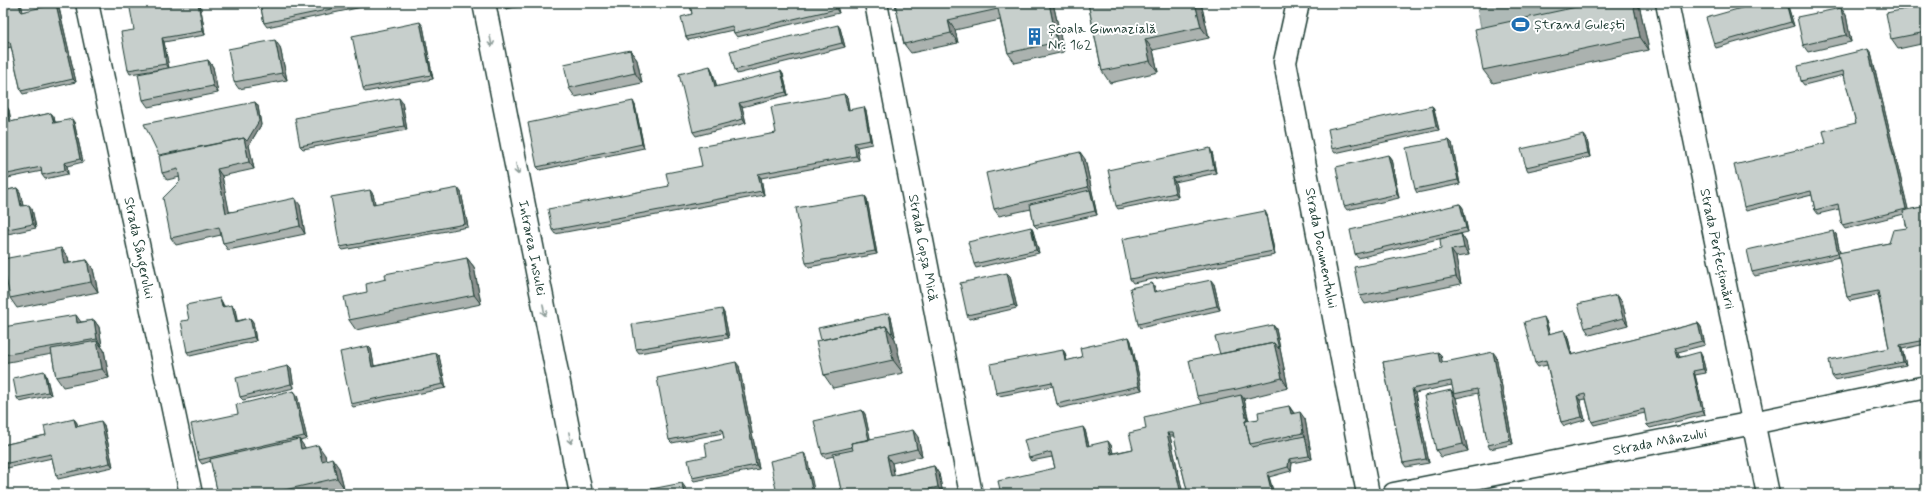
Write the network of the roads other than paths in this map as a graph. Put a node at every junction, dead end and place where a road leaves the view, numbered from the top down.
1 (87, 3) edge
2 (484, 3) edge
3 (876, 3) edge
4 (1298, 3) edge
5 (1667, 3) edge
6 (1926, 387) edge
7 (1753, 423) junction
8 (191, 494) edge
9 (581, 494) edge
10 (971, 494) edge
11 (1368, 494) edge
12 (1394, 494) edge
13 (1768, 494) edge

1 - 8 street, Strada Sângerului
2 -> 9 street, Intrarea Insulei
3 - 10 street, Strada Copșa Mică
4 - 11 street, Strada Documentului
5 - 7 street, Strada Perfecționării
6 - 7 street, Strada Mânzului
7 - 12 street, Strada Mânzului
7 - 13 street, Strada Perfecționării

